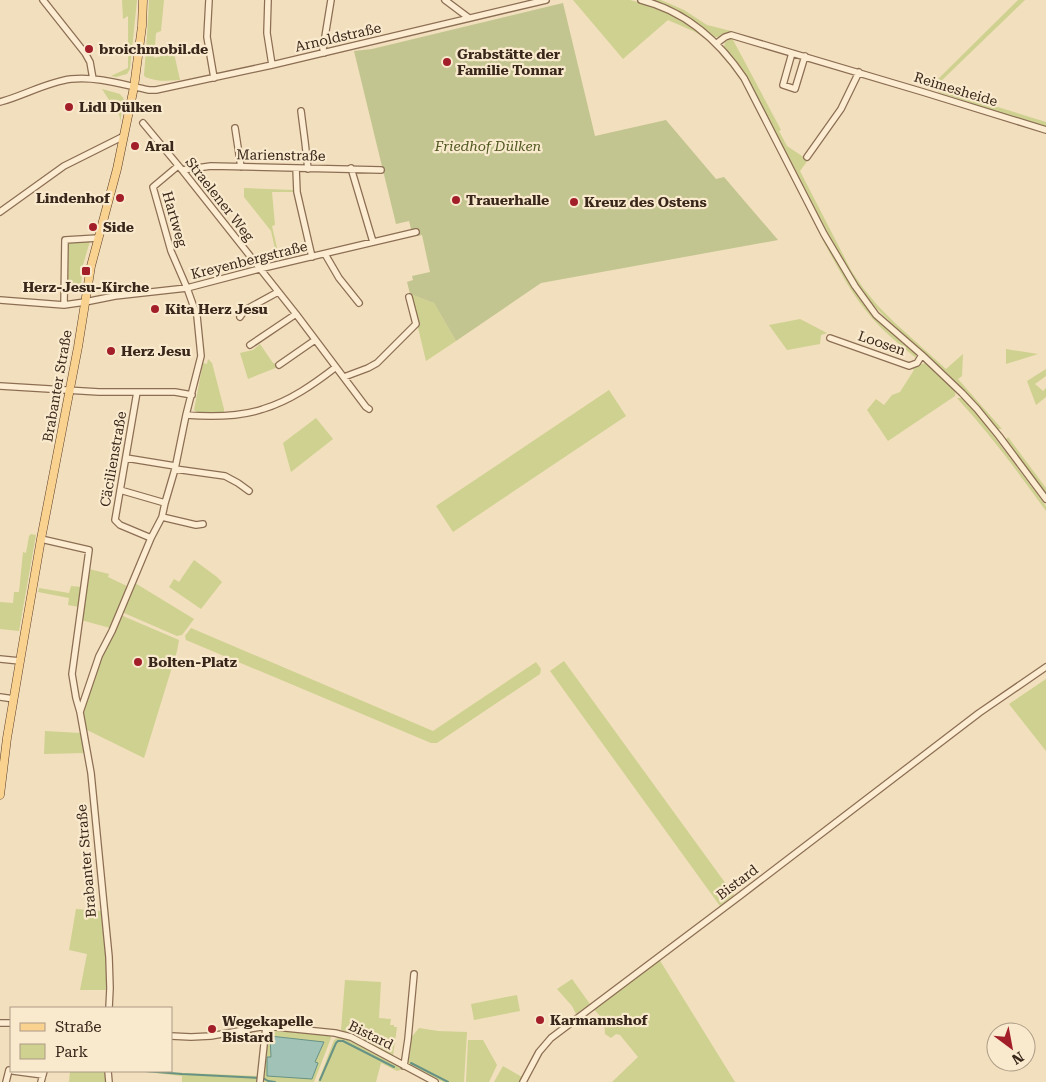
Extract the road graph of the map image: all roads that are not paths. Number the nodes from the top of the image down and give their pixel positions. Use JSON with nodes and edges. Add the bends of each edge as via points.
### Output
{"nodes":[{"id":1,"x":43,"y":0,"type":"edge"},
{"id":2,"x":143,"y":0,"type":"edge"},
{"id":3,"x":209,"y":0,"type":"edge"},
{"id":4,"x":268,"y":0,"type":"edge"},
{"id":5,"x":331,"y":0,"type":"edge"},
{"id":6,"x":445,"y":0,"type":"edge"},
{"id":7,"x":546,"y":0,"type":"edge"},
{"id":8,"x":641,"y":0,"type":"edge"},
{"id":9,"x":468,"y":18,"type":"junction"},
{"id":10,"x":717,"y":43,"type":"junction"},
{"id":11,"x":324,"y":53,"type":"junction"},
{"id":12,"x":792,"y":53,"type":"junction"},
{"id":13,"x":805,"y":56,"type":"junction"},
{"id":14,"x":272,"y":65,"type":"junction"},
{"id":15,"x":859,"y":72,"type":"junction"},
{"id":16,"x":214,"y":78,"type":"junction"},
{"id":17,"x":93,"y":79,"type":"junction"},
{"id":18,"x":134,"y":87,"type":"junction"},
{"id":19,"x":0,"y":102,"type":"edge"},
{"id":20,"x":301,"y":110,"type":"dead end"},
{"id":21,"x":143,"y":123,"type":"dead end"},
{"id":22,"x":235,"y":128,"type":"dead end"},
{"id":23,"x":1046,"y":130,"type":"edge"},
{"id":24,"x":124,"y":136,"type":"junction"},
{"id":25,"x":807,"y":157,"type":"dead end"},
{"id":26,"x":241,"y":166,"type":"junction"},
{"id":27,"x":180,"y":168,"type":"junction"},
{"id":28,"x":296,"y":168,"type":"junction"},
{"id":29,"x":351,"y":168,"type":"junction"},
{"id":30,"x":308,"y":169,"type":"junction"},
{"id":31,"x":381,"y":170,"type":"dead end"},
{"id":32,"x":0,"y":212,"type":"edge"},
{"id":33,"x":416,"y":232,"type":"dead end"},
{"id":34,"x":98,"y":238,"type":"junction"},
{"id":35,"x":373,"y":242,"type":"junction"},
{"id":36,"x":325,"y":254,"type":"junction"},
{"id":37,"x":312,"y":257,"type":"junction"},
{"id":38,"x":259,"y":269,"type":"junction"},
{"id":39,"x":186,"y":288,"type":"junction"},
{"id":40,"x":278,"y":292,"type":"junction"},
{"id":41,"x":409,"y":297,"type":"dead end"},
{"id":42,"x":0,"y":300,"type":"edge"},
{"id":43,"x":85,"y":302,"type":"junction"},
{"id":44,"x":359,"y":303,"type":"dead end"},
{"id":45,"x":64,"y":305,"type":"junction"},
{"id":46,"x":296,"y":314,"type":"junction"},
{"id":47,"x":240,"y":317,"type":"dead end"},
{"id":48,"x":830,"y":338,"type":"dead end"},
{"id":49,"x":315,"y":340,"type":"junction"},
{"id":50,"x":250,"y":345,"type":"dead end"},
{"id":51,"x":922,"y":355,"type":"junction"},
{"id":52,"x":279,"y":365,"type":"dead end"},
{"id":53,"x":336,"y":367,"type":"junction"},
{"id":54,"x":344,"y":377,"type":"junction"},
{"id":55,"x":0,"y":386,"type":"edge"},
{"id":56,"x":70,"y":390,"type":"junction"},
{"id":57,"x":137,"y":392,"type":"junction"},
{"id":58,"x":192,"y":395,"type":"junction"},
{"id":59,"x":369,"y":409,"type":"dead end"},
{"id":60,"x":186,"y":415,"type":"junction"},
{"id":61,"x":126,"y":458,"type":"junction"},
{"id":62,"x":175,"y":468,"type":"junction"},
{"id":63,"x":120,"y":490,"type":"junction"},
{"id":64,"x":249,"y":491,"type":"dead end"},
{"id":65,"x":1046,"y":499,"type":"edge"},
{"id":66,"x":165,"y":502,"type":"junction"},
{"id":67,"x":162,"y":517,"type":"junction"},
{"id":68,"x":202,"y":524,"type":"dead end"},
{"id":69,"x":151,"y":538,"type":"junction"},
{"id":70,"x":41,"y":539,"type":"junction"},
{"id":71,"x":0,"y":659,"type":"edge"},
{"id":72,"x":20,"y":661,"type":"junction"},
{"id":73,"x":1046,"y":667,"type":"edge"},
{"id":74,"x":0,"y":697,"type":"edge"},
{"id":75,"x":14,"y":699,"type":"junction"},
{"id":76,"x":80,"y":712,"type":"junction"},
{"id":77,"x":2,"y":759,"type":"edge"},
{"id":78,"x":0,"y":795,"type":"edge"},
{"id":79,"x":414,"y":974,"type":"dead end"},
{"id":80,"x":109,"y":1007,"type":"edge"},
{"id":81,"x":266,"y":1026,"type":"junction"},
{"id":82,"x":172,"y":1036,"type":"edge"},
{"id":83,"x":404,"y":1066,"type":"junction"},
{"id":84,"x":10,"y":1070,"type":"edge"},
{"id":85,"x":28,"y":1072,"type":"edge"},
{"id":86,"x":43,"y":1073,"type":"edge"},
{"id":87,"x":6,"y":1082,"type":"edge"},
{"id":88,"x":41,"y":1082,"type":"edge"},
{"id":89,"x":260,"y":1082,"type":"edge"},
{"id":90,"x":435,"y":1082,"type":"edge"},
{"id":91,"x":524,"y":1082,"type":"edge"}],
"edges":[{"from":1,"to":17,"type":"street","via":[[85,53]]},
{"from":2,"to":18,"type":"main road","name":"Brabanter Straße"},
{"from":3,"to":16,"type":"street","via":[[207,37]]},
{"from":4,"to":14,"type":"street","via":[[267,33]]},
{"from":5,"to":11,"type":"street"},
{"from":6,"to":9,"type":"street"},
{"from":7,"to":9,"type":"street","name":"Arnoldstraße"},
{"from":8,"to":10,"type":"street","via":[[677,14]]},
{"from":9,"to":11,"type":"street","name":"Arnoldstraße"},
{"from":10,"to":12,"type":"street","name":"Reimesheide","via":[[731,35]]},
{"from":10,"to":51,"type":"street","via":[[744,78],[824,234],[855,286],[876,315]]},
{"from":11,"to":14,"type":"street","name":"Arnoldstraße"},
{"from":12,"to":13,"type":"street","name":"Reimesheide"},
{"from":12,"to":13,"type":"street","via":[[784,85],[795,89]]},
{"from":13,"to":15,"type":"street","name":"Reimesheide"},
{"from":14,"to":16,"type":"street","name":"Arnoldstraße"},
{"from":15,"to":23,"type":"street","name":"Reimesheide"},
{"from":15,"to":25,"type":"street","via":[[841,109]]},
{"from":16,"to":18,"type":"street","name":"Arnoldstraße","via":[[156,90]]},
{"from":17,"to":18,"type":"street","name":"Arnoldstraße"},
{"from":17,"to":19,"type":"street","name":"Arnoldstraße","via":[[57,82]]},
{"from":18,"to":24,"type":"main road","name":"Brabanter Straße"},
{"from":20,"to":30,"type":"street"},
{"from":21,"to":27,"type":"street","name":"Straelener Weg"},
{"from":22,"to":26,"type":"street"},
{"from":24,"to":32,"type":"street","via":[[64,166]]},
{"from":24,"to":34,"type":"main road","name":"Brabanter Straße"},
{"from":26,"to":27,"type":"street","name":"Marienstraße"},
{"from":26,"to":28,"type":"street","name":"Marienstraße"},
{"from":27,"to":38,"type":"street","name":"Straelener Weg"},
{"from":27,"to":39,"type":"street","name":"Hartweg","via":[[153,187],[170,251]]},
{"from":28,"to":30,"type":"street","name":"Marienstraße"},
{"from":28,"to":37,"type":"street","via":[[297,192]]},
{"from":29,"to":30,"type":"street","name":"Marienstraße"},
{"from":29,"to":31,"type":"street","name":"Marienstraße"},
{"from":29,"to":35,"type":"street"},
{"from":33,"to":35,"type":"street","name":"Kreyenbergstraße"},
{"from":34,"to":43,"type":"main road","name":"Brabanter Straße"},
{"from":34,"to":45,"type":"street","via":[[65,240]]},
{"from":35,"to":36,"type":"street","name":"Kreyenbergstraße"},
{"from":36,"to":37,"type":"street","name":"Kreyenbergstraße"},
{"from":36,"to":44,"type":"street"},
{"from":37,"to":38,"type":"street","name":"Kreyenbergstraße"},
{"from":38,"to":39,"type":"street","name":"Kreyenbergstraße"},
{"from":38,"to":40,"type":"street","name":"Straelener Weg"},
{"from":39,"to":43,"type":"street","name":"Kreyenbergstraße"},
{"from":39,"to":58,"type":"street","name":"Brabanter Straße","via":[[196,316],[201,356]]},
{"from":40,"to":46,"type":"street","name":"Straelener Weg"},
{"from":40,"to":47,"type":"street","via":[[245,310]]},
{"from":41,"to":54,"type":"street","via":[[416,324],[377,363]]},
{"from":42,"to":45,"type":"street","name":"Kreyenbergstraße"},
{"from":43,"to":45,"type":"street","name":"Kreyenbergstraße"},
{"from":43,"to":56,"type":"main road","name":"Brabanter Straße"},
{"from":46,"to":49,"type":"street","name":"Straelener Weg"},
{"from":46,"to":50,"type":"street"},
{"from":48,"to":51,"type":"street","name":"Loosen","via":[[909,366],[917,363]]},
{"from":49,"to":52,"type":"street"},
{"from":49,"to":53,"type":"street","name":"Straelener Weg"},
{"from":51,"to":65,"type":"street","via":[[967,398]]},
{"from":53,"to":54,"type":"street","name":"Straelener Weg"},
{"from":53,"to":60,"type":"street","via":[[291,397],[262,410],[245,414]]},
{"from":54,"to":59,"type":"street","name":"Straelener Weg"},
{"from":55,"to":56,"type":"street"},
{"from":56,"to":57,"type":"street"},
{"from":56,"to":70,"type":"main road","name":"Brabanter Straße"},
{"from":57,"to":58,"type":"street"},
{"from":57,"to":61,"type":"street","name":"Cäcilienstraße"},
{"from":58,"to":60,"type":"street","name":"Brabanter Straße"},
{"from":60,"to":62,"type":"street","name":"Brabanter Straße"},
{"from":61,"to":62,"type":"street"},
{"from":61,"to":63,"type":"street","name":"Cäcilienstraße"},
{"from":62,"to":64,"type":"street","via":[[225,476]]},
{"from":62,"to":66,"type":"street","name":"Brabanter Straße"},
{"from":63,"to":66,"type":"street"},
{"from":63,"to":69,"type":"street","name":"Cäcilienstraße","via":[[115,520]]},
{"from":66,"to":67,"type":"street","name":"Brabanter Straße"},
{"from":67,"to":68,"type":"street"},
{"from":67,"to":69,"type":"street","name":"Brabanter Straße"},
{"from":69,"to":76,"type":"street","name":"Brabanter Straße","via":[[99,656]]},
{"from":70,"to":72,"type":"main road","name":"Brabanter Straße"},
{"from":70,"to":76,"type":"street","name":"Brabanter Straße","via":[[89,550],[72,674]]},
{"from":71,"to":72,"type":"street"},
{"from":72,"to":75,"type":"main road","name":"Brabanter Straße"},
{"from":73,"to":91,"type":"street","name":"Bistard","via":[[979,713],[551,1038],[539,1052]]},
{"from":74,"to":75,"type":"street"},
{"from":75,"to":77,"type":"main road","name":"Brabanter Straße"},
{"from":76,"to":80,"type":"street","name":"Brabanter Straße","via":[[91,773],[109,957]]},
{"from":77,"to":78,"type":"main road","name":"Brabanter Straße"},
{"from":79,"to":83,"type":"street","name":"Bistard"},
{"from":81,"to":82,"type":"street","name":"Bistard","via":[[211,1036]]},
{"from":81,"to":83,"type":"street","name":"Bistard","via":[[335,1032],[351,1037]]},
{"from":81,"to":89,"type":"street"},
{"from":83,"to":90,"type":"street","name":"Bistard"},
{"from":84,"to":87,"type":"street"},
{"from":85,"to":86,"type":"street"},
{"from":86,"to":88,"type":"street"}]}
